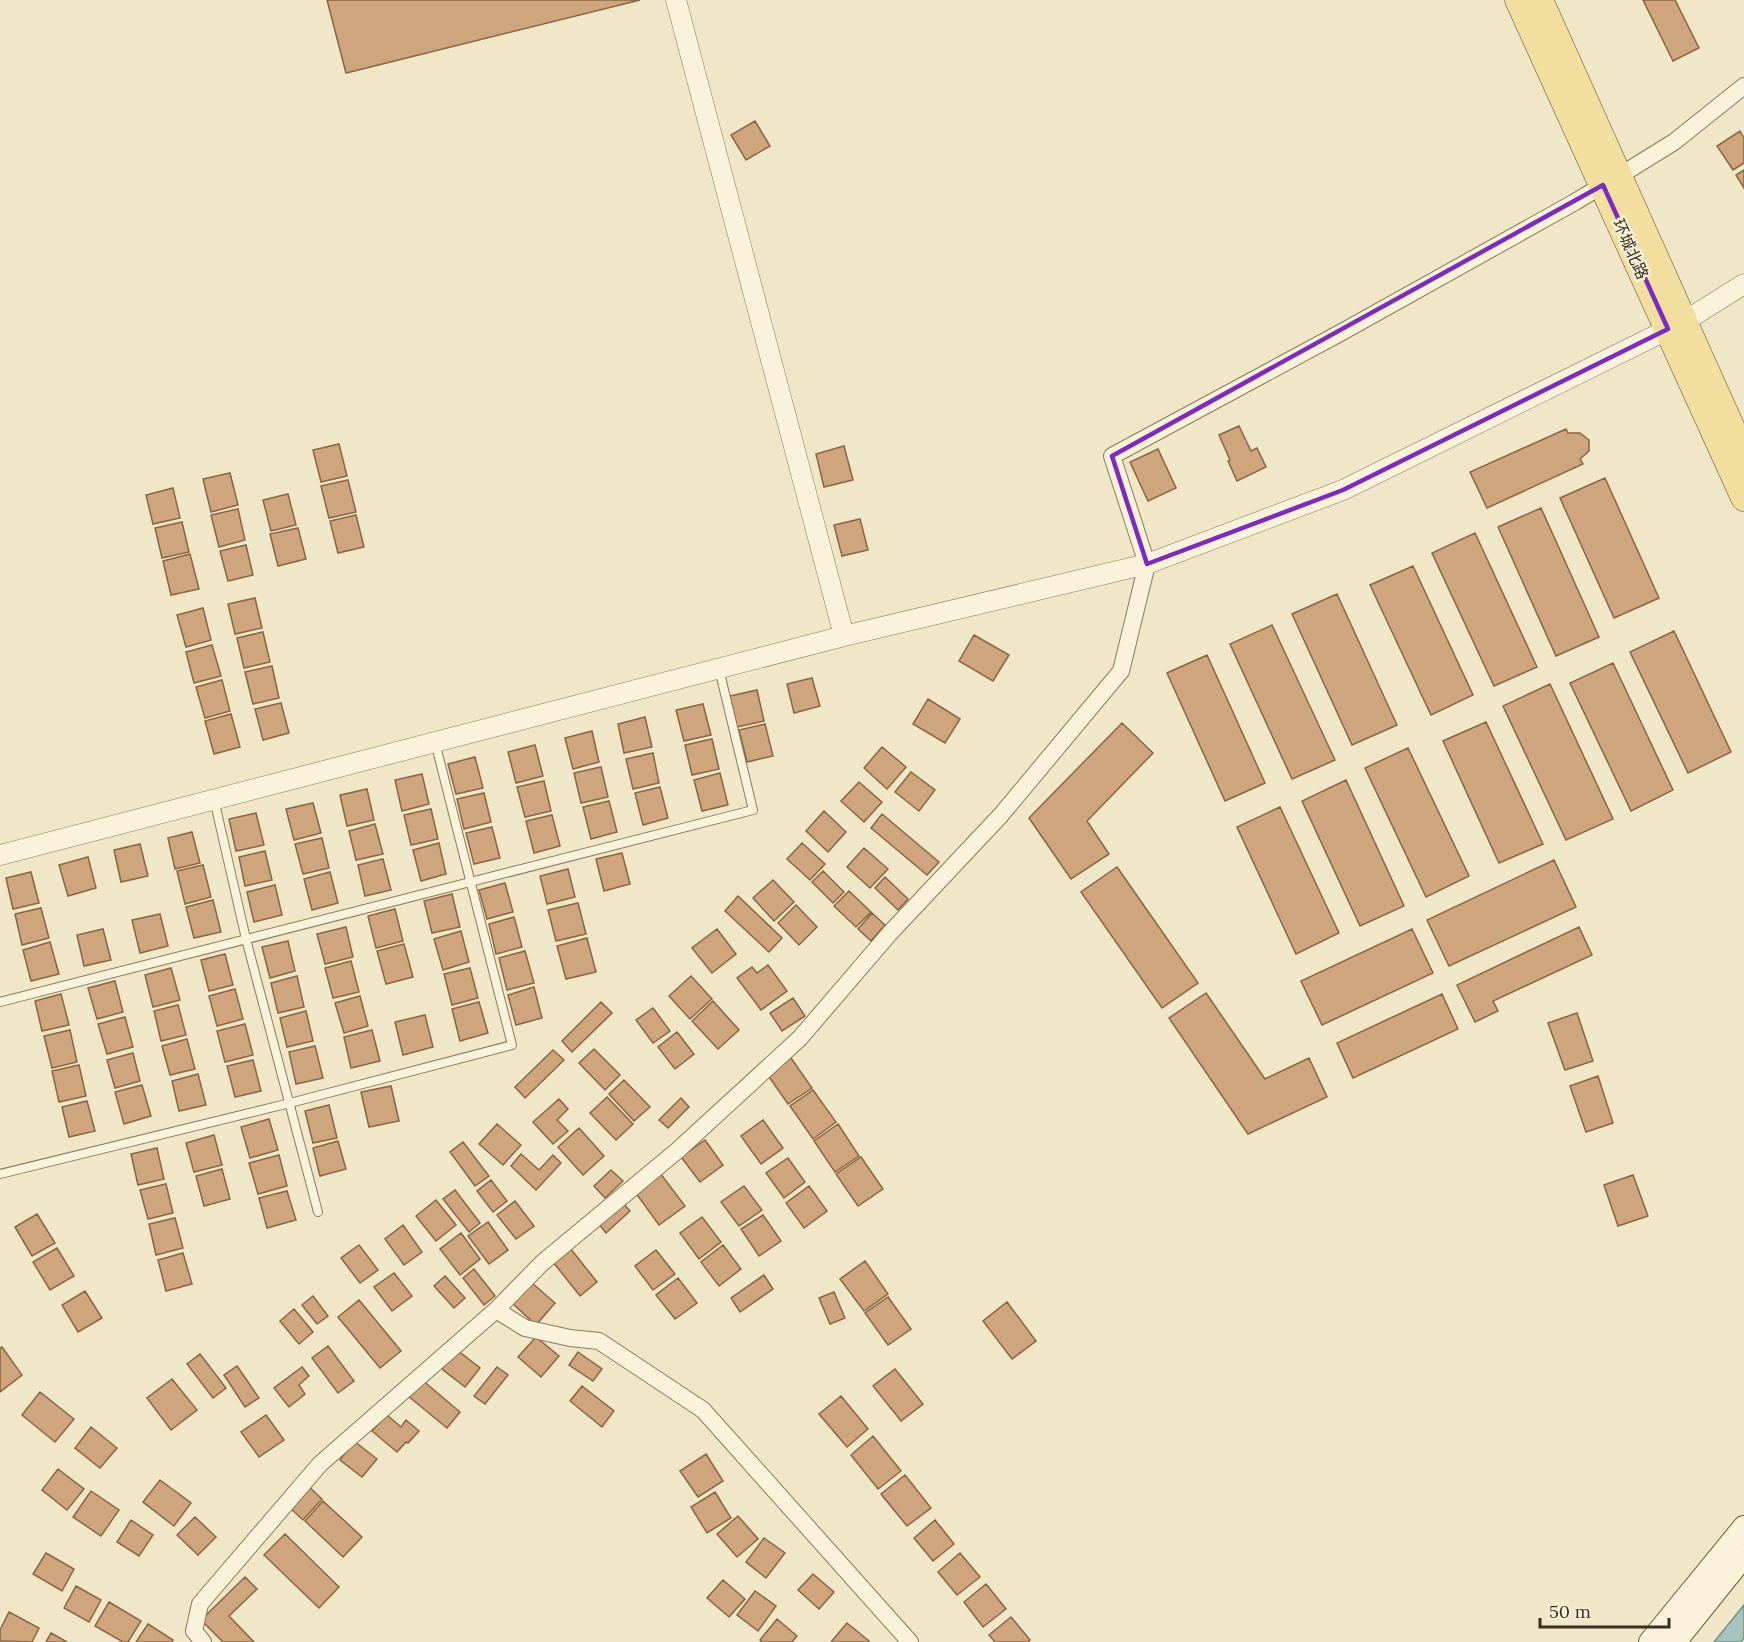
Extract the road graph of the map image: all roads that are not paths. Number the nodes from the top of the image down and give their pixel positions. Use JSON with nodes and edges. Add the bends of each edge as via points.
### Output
{"nodes":[{"id":1,"x":676,"y":0,"type":"edge"},
{"id":2,"x":1518,"y":0,"type":"edge"},
{"id":3,"x":1540,"y":0,"type":"edge"},
{"id":4,"x":1744,"y":86,"type":"edge"},
{"id":5,"x":1611,"y":180,"type":"junction"},
{"id":6,"x":1744,"y":284,"type":"edge"},
{"id":7,"x":1676,"y":325,"type":"junction"},
{"id":8,"x":1744,"y":455,"type":"edge"},
{"id":9,"x":1744,"y":498,"type":"edge"},
{"id":10,"x":1147,"y":564,"type":"junction"},
{"id":11,"x":844,"y":636,"type":"junction"},
{"id":12,"x":719,"y":669,"type":"junction"},
{"id":13,"x":435,"y":741,"type":"junction"},
{"id":14,"x":214,"y":799,"type":"junction"},
{"id":15,"x":0,"y":855,"type":"edge"},
{"id":16,"x":470,"y":882,"type":"junction"},
{"id":17,"x":246,"y":939,"type":"junction"},
{"id":18,"x":0,"y":1002,"type":"edge"},
{"id":19,"x":290,"y":1102,"type":"junction"},
{"id":20,"x":0,"y":1174,"type":"edge"},
{"id":21,"x":318,"y":1212,"type":"dead end"},
{"id":22,"x":496,"y":1310,"type":"junction"},
{"id":23,"x":1744,"y":1527,"type":"edge"},
{"id":24,"x":1744,"y":1556,"type":"edge"},
{"id":25,"x":203,"y":1642,"type":"edge"},
{"id":26,"x":910,"y":1642,"type":"edge"},
{"id":27,"x":1650,"y":1642,"type":"edge"},
{"id":28,"x":1675,"y":1642,"type":"edge"}],
"edges":[{"from":1,"to":11,"type":"street"},
{"from":2,"to":5,"type":"main road","name":"环城北路"},
{"from":3,"to":5,"type":"main road","name":"环城北路"},
{"from":4,"to":5,"type":"street","via":[[1674,142]]},
{"from":5,"to":7,"type":"main road","name":"环城北路"},
{"from":5,"to":10,"type":"street","via":[[1112,456]]},
{"from":6,"to":7,"type":"street"},
{"from":7,"to":8,"type":"main road","name":"环城北路"},
{"from":7,"to":9,"type":"main road","name":"环城北路"},
{"from":7,"to":10,"type":"street","via":[[1343,490]]},
{"from":10,"to":11,"type":"street"},
{"from":10,"to":22,"type":"street","via":[[1120,671],[1001,815],[890,933],[800,1038],[678,1150],[542,1263]]},
{"from":11,"to":12,"type":"street"},
{"from":12,"to":13,"type":"street"},
{"from":12,"to":16,"type":"lane","via":[[753,810]]},
{"from":13,"to":14,"type":"street"},
{"from":13,"to":16,"type":"lane"},
{"from":14,"to":15,"type":"street"},
{"from":14,"to":17,"type":"lane"},
{"from":16,"to":17,"type":"lane"},
{"from":16,"to":19,"type":"lane","via":[[512,1045]]},
{"from":17,"to":18,"type":"lane"},
{"from":17,"to":19,"type":"lane"},
{"from":19,"to":20,"type":"lane"},
{"from":19,"to":21,"type":"lane"},
{"from":22,"to":25,"type":"street","via":[[320,1464],[200,1604],[194,1631]]},
{"from":22,"to":26,"type":"street","via":[[525,1328],[599,1341],[703,1410]]},
{"from":23,"to":27,"type":"main road"},
{"from":24,"to":28,"type":"main road"}]}
